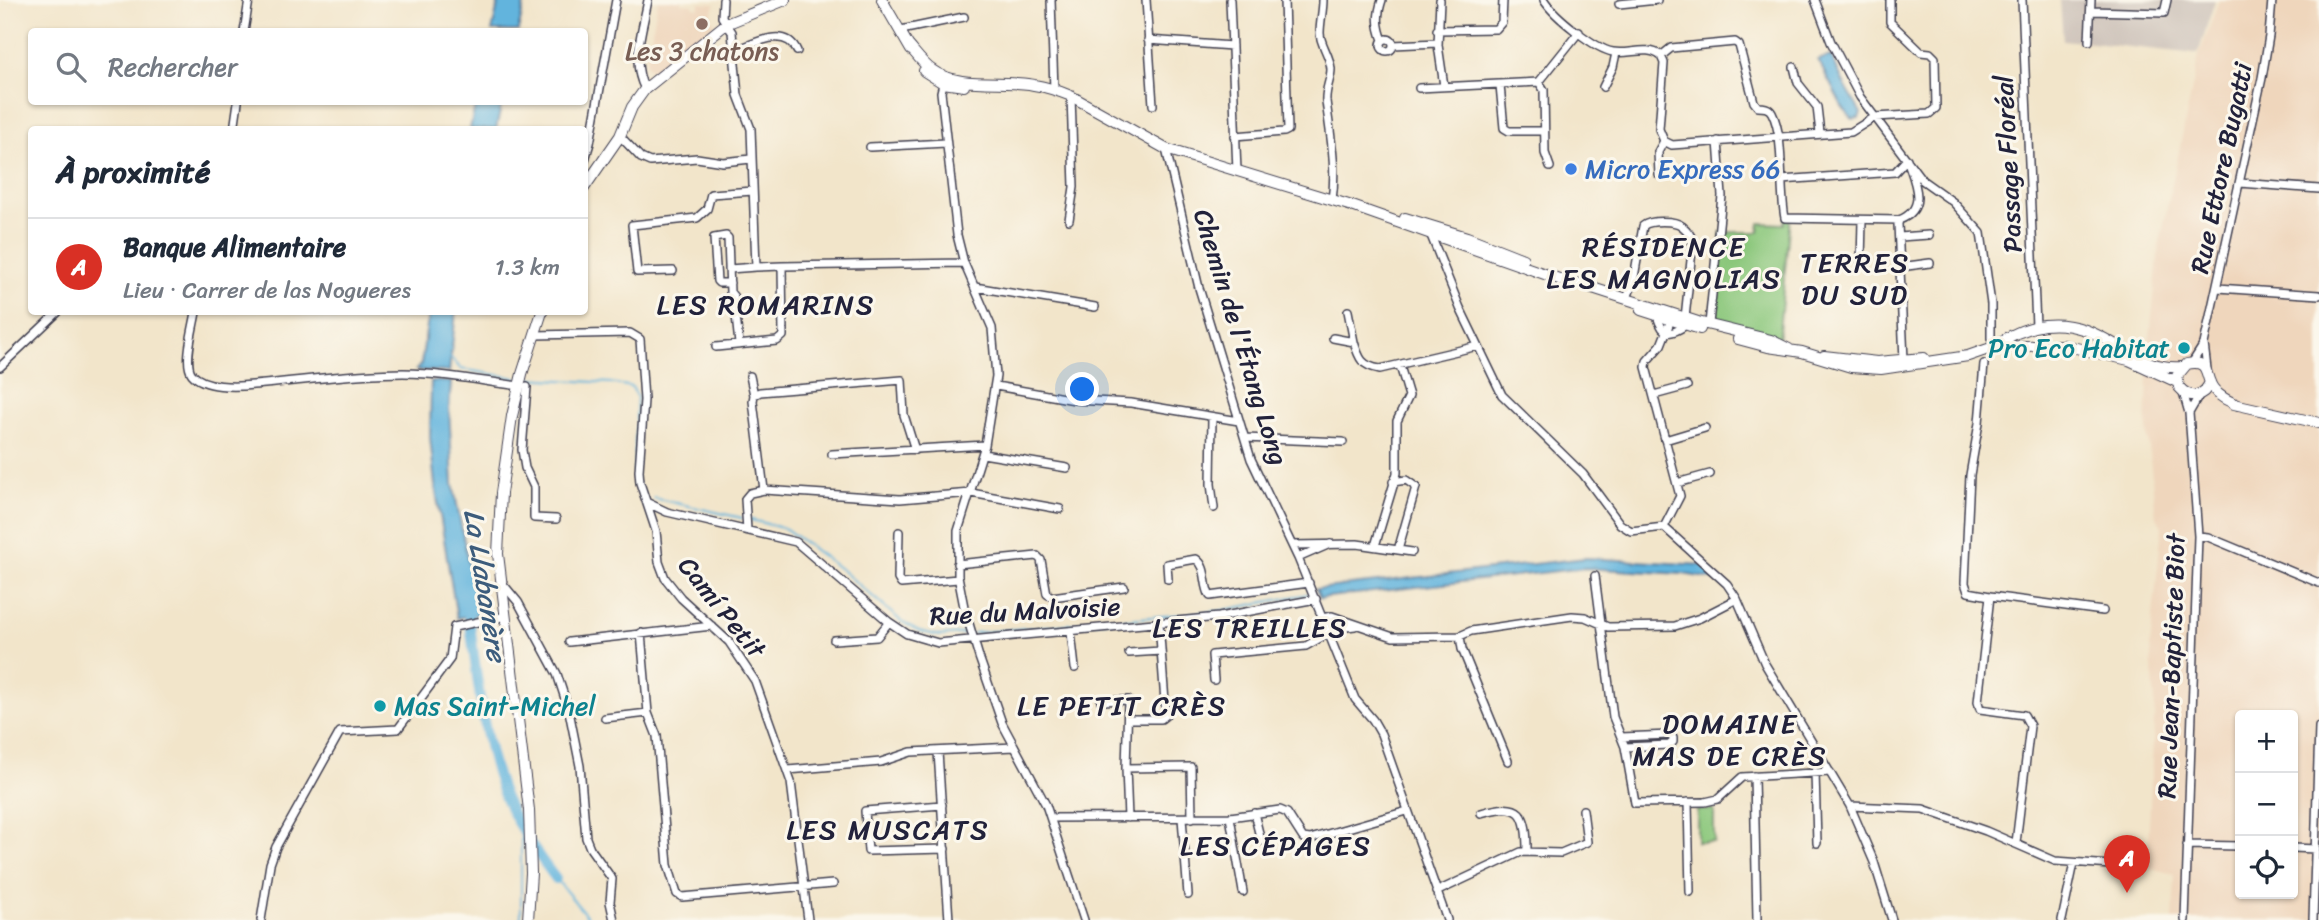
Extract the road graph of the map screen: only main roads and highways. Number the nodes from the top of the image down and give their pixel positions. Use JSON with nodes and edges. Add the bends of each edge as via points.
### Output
{"nodes":[{"id":1,"x":785,"y":0,"type":"edge"},
{"id":2,"x":881,"y":0,"type":"edge"},
{"id":3,"x":588,"y":180,"type":"edge"},
{"id":4,"x":1430,"y":229,"type":"junction"},
{"id":5,"x":1577,"y":283,"type":"junction"},
{"id":6,"x":1609,"y":294,"type":"junction"},
{"id":7,"x":1659,"y":313,"type":"junction"},
{"id":8,"x":541,"y":315,"type":"edge"},
{"id":9,"x":1686,"y":321,"type":"junction"},
{"id":10,"x":2036,"y":326,"type":"junction"},
{"id":11,"x":2036,"y":345,"type":"junction"},
{"id":12,"x":1994,"y":347,"type":"junction"},
{"id":13,"x":1789,"y":348,"type":"junction"},
{"id":14,"x":1983,"y":351,"type":"junction"},
{"id":15,"x":1814,"y":355,"type":"junction"},
{"id":16,"x":2187,"y":365,"type":"junction"},
{"id":17,"x":2177,"y":382,"type":"junction"},
{"id":18,"x":2210,"y":382,"type":"junction"},
{"id":19,"x":2202,"y":393,"type":"junction"},
{"id":20,"x":2238,"y":405,"type":"junction"},
{"id":21,"x":2319,"y":423,"type":"edge"},
{"id":22,"x":527,"y":920,"type":"edge"}],
"edges":[{"from":1,"to":3,"type":"main road","via":[[726,24],[645,89],[620,136]]},
{"from":2,"to":4,"type":"main road","via":[[923,70],[944,80],[965,86],[1032,84],[1054,90],[1166,149]]},
{"from":4,"to":5,"type":"main road"},
{"from":4,"to":5,"type":"main road","via":[[1467,237]]},
{"from":5,"to":6,"type":"main road"},
{"from":6,"to":7,"type":"main road"},
{"from":6,"to":7,"type":"main road"},
{"from":7,"to":9,"type":"main road"},
{"from":7,"to":9,"type":"main road"},
{"from":8,"to":22,"type":"main road","via":[[506,454],[498,554],[529,810]]},
{"from":9,"to":13,"type":"main road"},
{"from":9,"to":13,"type":"main road","via":[[1768,347]]},
{"from":10,"to":11,"type":"main road"},
{"from":10,"to":12,"type":"main road","via":[[2012,334]]},
{"from":10,"to":16,"type":"main road","via":[[2086,328],[2159,367]]},
{"from":11,"to":12,"type":"main road"},
{"from":11,"to":17,"type":"main road","via":[[2111,354]]},
{"from":12,"to":14,"type":"main road"},
{"from":13,"to":15,"type":"main road"},
{"from":14,"to":15,"type":"main road","via":[[1877,362]]},
{"from":14,"to":15,"type":"main road","via":[[1881,369],[1851,367]]},
{"from":16,"to":17,"type":"main road","via":[[2179,371]]},
{"from":16,"to":18,"type":"main road","via":[[2197,363],[2207,370]]},
{"from":17,"to":19,"type":"main road","via":[[2188,395]]},
{"from":18,"to":19,"type":"main road"},
{"from":18,"to":20,"type":"main road","via":[[2218,394]]},
{"from":19,"to":20,"type":"main road"},
{"from":20,"to":21,"type":"main road"}]}
